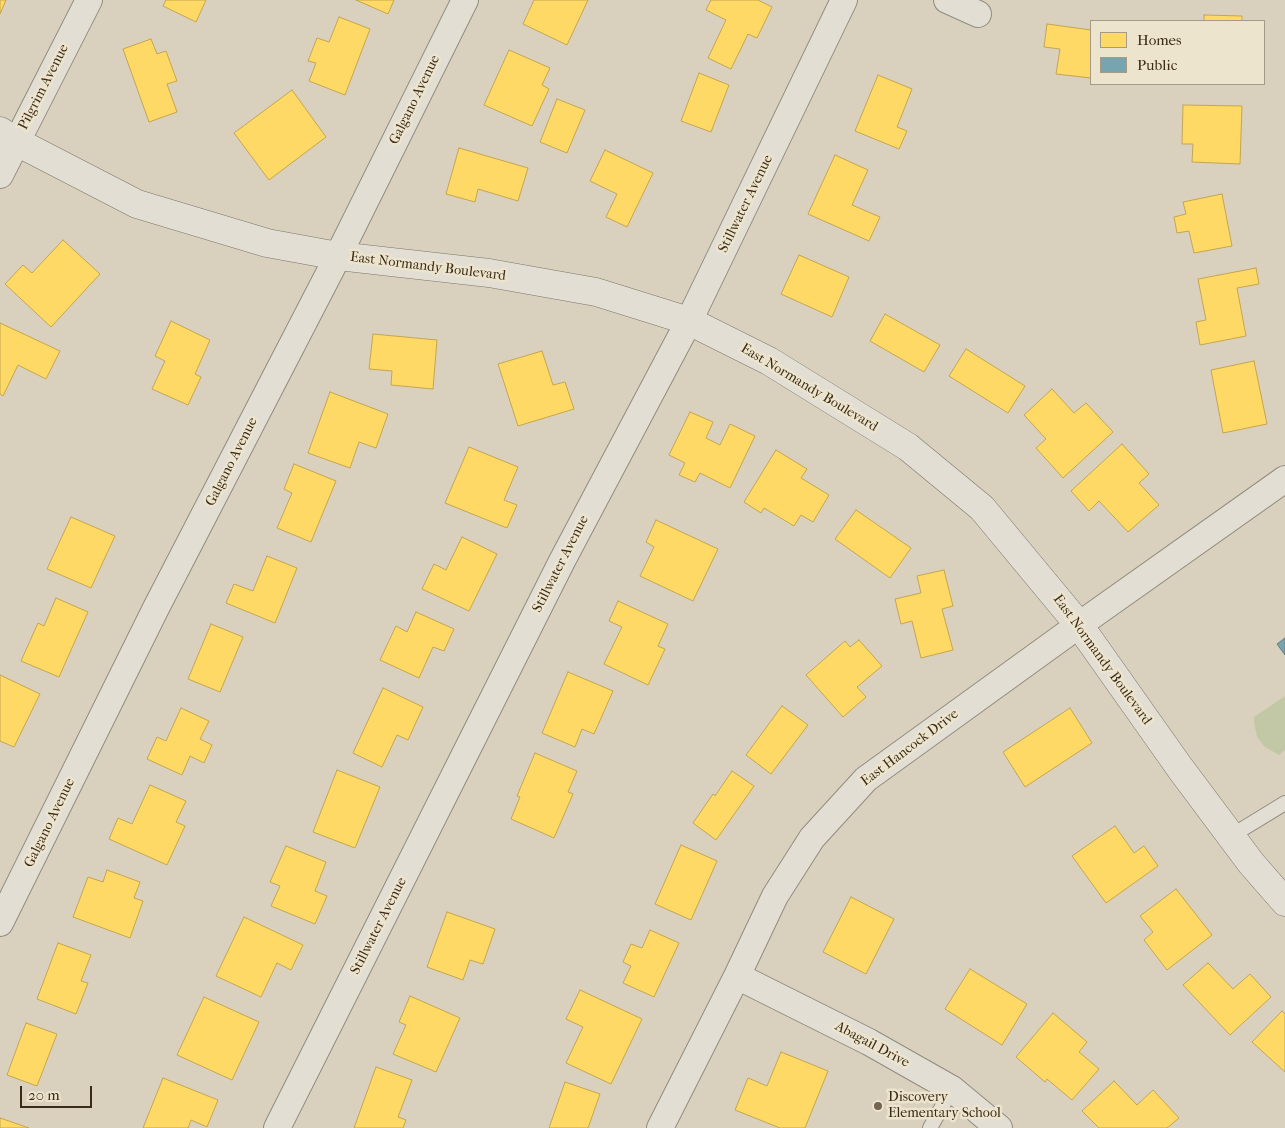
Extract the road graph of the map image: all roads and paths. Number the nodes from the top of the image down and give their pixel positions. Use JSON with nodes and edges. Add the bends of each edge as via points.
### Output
{"nodes":[{"id":1,"x":89,"y":0,"type":"edge"},
{"id":2,"x":465,"y":0,"type":"edge"},
{"id":3,"x":844,"y":0,"type":"edge"},
{"id":4,"x":946,"y":0,"type":"edge"},
{"id":5,"x":978,"y":14,"type":"dead end"},
{"id":6,"x":8,"y":136,"type":"edge"},
{"id":7,"x":0,"y":175,"type":"edge"},
{"id":8,"x":338,"y":256,"type":"junction"},
{"id":9,"x":689,"y":322,"type":"junction"},
{"id":10,"x":1285,"y":478,"type":"edge"},
{"id":11,"x":1079,"y":625,"type":"junction"},
{"id":12,"x":1285,"y":804,"type":"edge"},
{"id":13,"x":1231,"y":836,"type":"junction"},
{"id":14,"x":1285,"y":902,"type":"edge"},
{"id":15,"x":0,"y":923,"type":"edge"},
{"id":16,"x":737,"y":976,"type":"junction"},
{"id":17,"x":952,"y":1089,"type":"junction"},
{"id":18,"x":277,"y":1128,"type":"edge"},
{"id":19,"x":660,"y":1128,"type":"edge"},
{"id":20,"x":930,"y":1128,"type":"edge"},
{"id":21,"x":999,"y":1128,"type":"edge"}],
"edges":[{"from":1,"to":6,"type":"street","name":"Pilgrim Avenue"},
{"from":2,"to":8,"type":"street","name":"Galgano Avenue"},
{"from":3,"to":9,"type":"street","name":"Stillwater Avenue"},
{"from":4,"to":5,"type":"street"},
{"from":6,"to":7,"type":"street","name":"Pilgrim Avenue"},
{"from":6,"to":8,"type":"street","name":"East Normandy Boulevard","via":[[137,204],[267,242]]},
{"from":8,"to":9,"type":"street","name":"East Normandy Boulevard","via":[[489,273],[596,292]]},
{"from":8,"to":15,"type":"street","name":"Galgano Avenue","via":[[156,608]]},
{"from":9,"to":11,"type":"street","name":"East Normandy Boulevard","via":[[769,361],[908,447],[982,508]]},
{"from":9,"to":18,"type":"street","name":"Stillwater Avenue","via":[[562,561]]},
{"from":10,"to":11,"type":"street","name":"East Hancock Drive"},
{"from":11,"to":13,"type":"street","name":"East Normandy Boulevard"},
{"from":11,"to":16,"type":"street","name":"East Hancock Drive","via":[[866,779],[812,838],[775,896]]},
{"from":12,"to":13,"type":"lane"},
{"from":13,"to":14,"type":"street","name":"East Normandy Boulevard"},
{"from":16,"to":17,"type":"street","name":"Abagail Drive","via":[[869,1042]]},
{"from":16,"to":19,"type":"street","name":"East Hancock Drive"},
{"from":17,"to":20,"type":"lane"},
{"from":17,"to":21,"type":"street","name":"Abagail Drive"}]}
